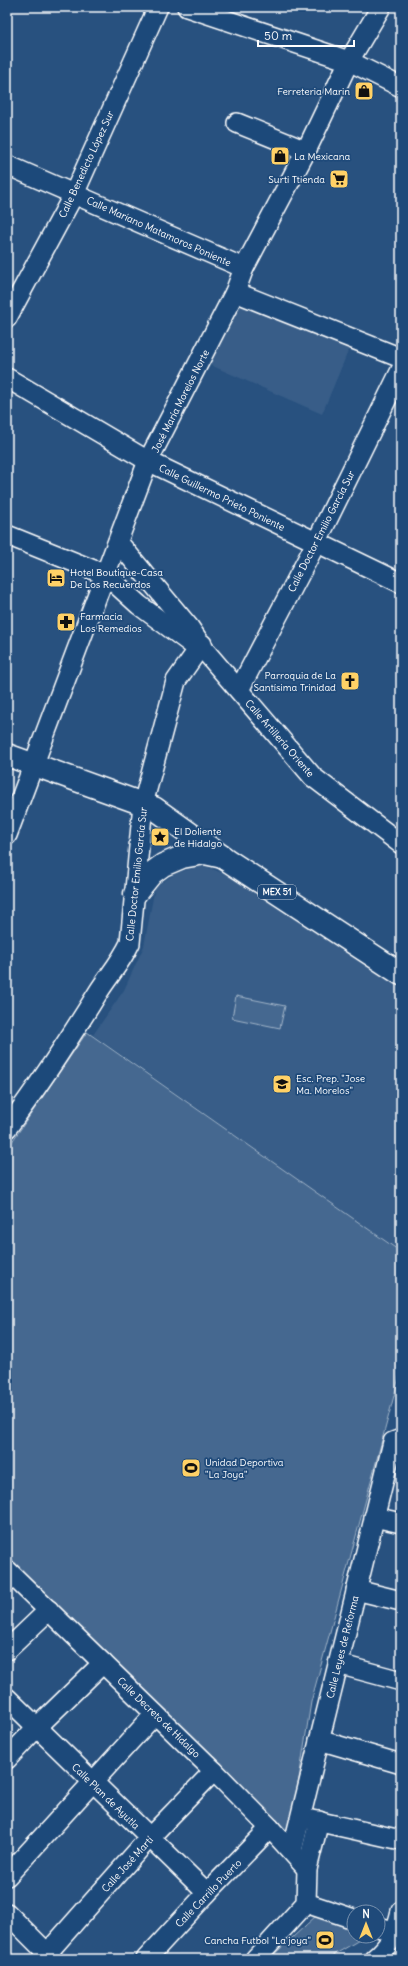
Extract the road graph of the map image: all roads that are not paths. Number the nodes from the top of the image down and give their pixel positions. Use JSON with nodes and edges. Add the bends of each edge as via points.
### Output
{"nodes":[{"id":1,"x":158,"y":7,"type":"edge"},
{"id":2,"x":187,"y":7,"type":"edge"},
{"id":3,"x":380,"y":7,"type":"edge"},
{"id":4,"x":349,"y":61,"type":"junction"},
{"id":5,"x":401,"y":87,"type":"edge"},
{"id":6,"x":237,"y":123,"type":"dead end"},
{"id":7,"x":306,"y":151,"type":"junction"},
{"id":8,"x":7,"y":165,"type":"edge"},
{"id":9,"x":74,"y":194,"type":"junction"},
{"id":10,"x":244,"y":268,"type":"junction"},
{"id":11,"x":235,"y":292,"type":"junction"},
{"id":12,"x":7,"y":318,"type":"edge"},
{"id":13,"x":401,"y":358,"type":"edge"},
{"id":14,"x":401,"y":370,"type":"edge"},
{"id":15,"x":7,"y":378,"type":"edge"},
{"id":16,"x":148,"y":461,"type":"junction"},
{"id":17,"x":7,"y":535,"type":"edge"},
{"id":18,"x":118,"y":542,"type":"junction"},
{"id":19,"x":316,"y":543,"type":"junction"},
{"id":20,"x":106,"y":575,"type":"junction"},
{"id":21,"x":401,"y":583,"type":"edge"},
{"id":22,"x":202,"y":648,"type":"junction"},
{"id":23,"x":239,"y":690,"type":"junction"},
{"id":24,"x":7,"y":741,"type":"edge"},
{"id":25,"x":7,"y":755,"type":"edge"},
{"id":26,"x":36,"y":759,"type":"junction"},
{"id":27,"x":148,"y":802,"type":"junction"},
{"id":28,"x":7,"y":835,"type":"edge"},
{"id":29,"x":401,"y":844,"type":"edge"},
{"id":30,"x":224,"y":858,"type":"junction"},
{"id":31,"x":135,"y":894,"type":"junction"},
{"id":32,"x":401,"y":974,"type":"edge"},
{"id":33,"x":7,"y":1128,"type":"edge"},
{"id":34,"x":397,"y":1441,"type":"edge"},
{"id":35,"x":374,"y":1517,"type":"junction"},
{"id":36,"x":401,"y":1523,"type":"edge"},
{"id":37,"x":7,"y":1570,"type":"edge"},
{"id":38,"x":356,"y":1590,"type":"junction"},
{"id":39,"x":401,"y":1601,"type":"edge"},
{"id":40,"x":49,"y":1610,"type":"junction"},
{"id":41,"x":7,"y":1650,"type":"edge"},
{"id":42,"x":102,"y":1662,"type":"junction"},
{"id":43,"x":338,"y":1664,"type":"junction"},
{"id":44,"x":401,"y":1681,"type":"edge"},
{"id":45,"x":7,"y":1698,"type":"edge"},
{"id":46,"x":155,"y":1714,"type":"junction"},
{"id":47,"x":36,"y":1728,"type":"junction"},
{"id":48,"x":319,"y":1740,"type":"junction"},
{"id":49,"x":7,"y":1759,"type":"edge"},
{"id":50,"x":401,"y":1764,"type":"edge"},
{"id":51,"x":214,"y":1771,"type":"junction"},
{"id":52,"x":93,"y":1783,"type":"junction"},
{"id":53,"x":300,"y":1817,"type":"junction"},
{"id":54,"x":319,"y":1821,"type":"junction"},
{"id":55,"x":270,"y":1828,"type":"junction"},
{"id":56,"x":150,"y":1838,"type":"junction"},
{"id":57,"x":401,"y":1840,"type":"edge"},
{"id":58,"x":292,"y":1851,"type":"junction"},
{"id":59,"x":307,"y":1869,"type":"junction"},
{"id":60,"x":7,"y":1876,"type":"edge"},
{"id":61,"x":207,"y":1893,"type":"junction"},
{"id":62,"x":306,"y":1903,"type":"junction"},
{"id":63,"x":401,"y":1911,"type":"edge"},
{"id":64,"x":7,"y":1913,"type":"edge"},
{"id":65,"x":346,"y":1916,"type":"edge"},
{"id":66,"x":386,"y":1930,"type":"edge"},
{"id":67,"x":398,"y":1934,"type":"edge"},
{"id":68,"x":47,"y":1957,"type":"edge"},
{"id":69,"x":146,"y":1959,"type":"edge"},
{"id":70,"x":256,"y":1959,"type":"edge"},
{"id":71,"x":374,"y":1959,"type":"edge"}],
"edges":[{"from":1,"to":9,"type":"street","name":"Calle Benedicto López Sur"},
{"from":2,"to":4,"type":"street"},
{"from":3,"to":4,"type":"street","name":"José María Morelos Norte"},
{"from":4,"to":5,"type":"street"},
{"from":4,"to":7,"type":"street","name":"José María Morelos Norte"},
{"from":6,"to":7,"type":"street"},
{"from":7,"to":10,"type":"street","name":"José María Morelos Norte"},
{"from":8,"to":9,"type":"street","name":"Calle Mariano Matamoros Poniente"},
{"from":9,"to":10,"type":"street","name":"Calle Mariano Matamoros Poniente"},
{"from":9,"to":12,"type":"street","name":"Calle Benedicto López Sur"},
{"from":10,"to":11,"type":"street","name":"José María Morelos Norte"},
{"from":11,"to":13,"type":"street"},
{"from":11,"to":16,"type":"street","name":"José María Morelos Norte"},
{"from":14,"to":19,"type":"street","name":"Calle Doctor Emilio García Sur"},
{"from":15,"to":16,"type":"street","name":"Calle Guillermo Prieto Poniente"},
{"from":16,"to":18,"type":"street","name":"José María Morelos Norte"},
{"from":16,"to":19,"type":"street","name":"Calle Guillermo Prieto Poniente"},
{"from":17,"to":20,"type":"street"},
{"from":18,"to":20,"type":"street","name":"José María Morelos Norte"},
{"from":18,"to":22,"type":"street"},
{"from":19,"to":21,"type":"street","name":"Calle Guillermo Prieto Poniente"},
{"from":19,"to":23,"type":"street","name":"Calle Doctor Emilio García Sur"},
{"from":20,"to":22,"type":"street","name":"Calle Artillería Oriente","via":[[139,605]]},
{"from":20,"to":26,"type":"street","name":"José María Morelos Norte"},
{"from":22,"to":23,"type":"street","name":"Calle Artillería Oriente"},
{"from":22,"to":27,"type":"street","name":"Calle Doctor Emilio García Sur","via":[[176,681]]},
{"from":23,"to":29,"type":"street","name":"Calle Artillería Oriente","via":[[313,777]]},
{"from":24,"to":26,"type":"main road","number":"MEX 51"},
{"from":25,"to":26,"type":"main road","number":"MEX 51"},
{"from":26,"to":27,"type":"main road","number":"MEX 51"},
{"from":26,"to":28,"type":"street","name":"José María Morelos Norte"},
{"from":27,"to":30,"type":"main road","number":"MEX 51"},
{"from":27,"to":31,"type":"street","name":"Calle Doctor Emilio García Sur"},
{"from":30,"to":31,"type":"main road","via":[[205,853],[182,857],[152,873]]},
{"from":30,"to":32,"type":"main road","number":"MEX 51"},
{"from":31,"to":33,"type":"street","name":"Calle Doctor Emilio García Sur","via":[[130,943],[122,960]]},
{"from":34,"to":35,"type":"street","name":"Calle Leyes de Reforma"},
{"from":35,"to":36,"type":"street"},
{"from":35,"to":38,"type":"street","name":"Calle Leyes de Reforma"},
{"from":37,"to":40,"type":"street","name":"Calle Decreto de Hidalgo"},
{"from":38,"to":39,"type":"street"},
{"from":38,"to":43,"type":"street","name":"Calle Leyes de Reforma"},
{"from":40,"to":41,"type":"street"},
{"from":40,"to":42,"type":"street","name":"Calle Decreto de Hidalgo"},
{"from":42,"to":46,"type":"street","name":"Calle Decreto de Hidalgo"},
{"from":42,"to":47,"type":"street"},
{"from":43,"to":44,"type":"street"},
{"from":43,"to":48,"type":"street","name":"Calle Leyes de Reforma"},
{"from":45,"to":47,"type":"street","name":"Calle Plan de Ayutla"},
{"from":46,"to":51,"type":"street","name":"Calle Decreto de Hidalgo"},
{"from":46,"to":52,"type":"street"},
{"from":47,"to":49,"type":"street"},
{"from":47,"to":52,"type":"street","name":"Calle Plan de Ayutla"},
{"from":48,"to":50,"type":"street"},
{"from":48,"to":53,"type":"street","name":"Calle Leyes de Reforma"},
{"from":51,"to":55,"type":"street","name":"Calle Decreto de Hidalgo"},
{"from":51,"to":56,"type":"street","name":"Calle José Martí"},
{"from":52,"to":56,"type":"street","name":"Calle Plan de Ayutla"},
{"from":52,"to":60,"type":"street"},
{"from":53,"to":54,"type":"street"},
{"from":53,"to":58,"type":"street","name":"Calle Leyes de Reforma"},
{"from":54,"to":57,"type":"street"},
{"from":54,"to":59,"type":"street"},
{"from":55,"to":58,"type":"street","name":"Calle Decreto de Hidalgo"},
{"from":55,"to":61,"type":"street","name":"Calle Carrillo Puerto"},
{"from":56,"to":61,"type":"street","name":"Calle Plan de Ayutla"},
{"from":56,"to":68,"type":"street","name":"Calle José Martí"},
{"from":58,"to":59,"type":"street","name":"Calle Decreto de Hidalgo"},
{"from":59,"to":62,"type":"street"},
{"from":61,"to":69,"type":"street","name":"Calle Carrillo Puerto"},
{"from":62,"to":65,"type":"street"},
{"from":62,"to":70,"type":"street"},
{"from":63,"to":67,"type":"street"},
{"from":64,"to":68,"type":"street"},
{"from":66,"to":67,"type":"street"},
{"from":67,"to":71,"type":"street"}]}
